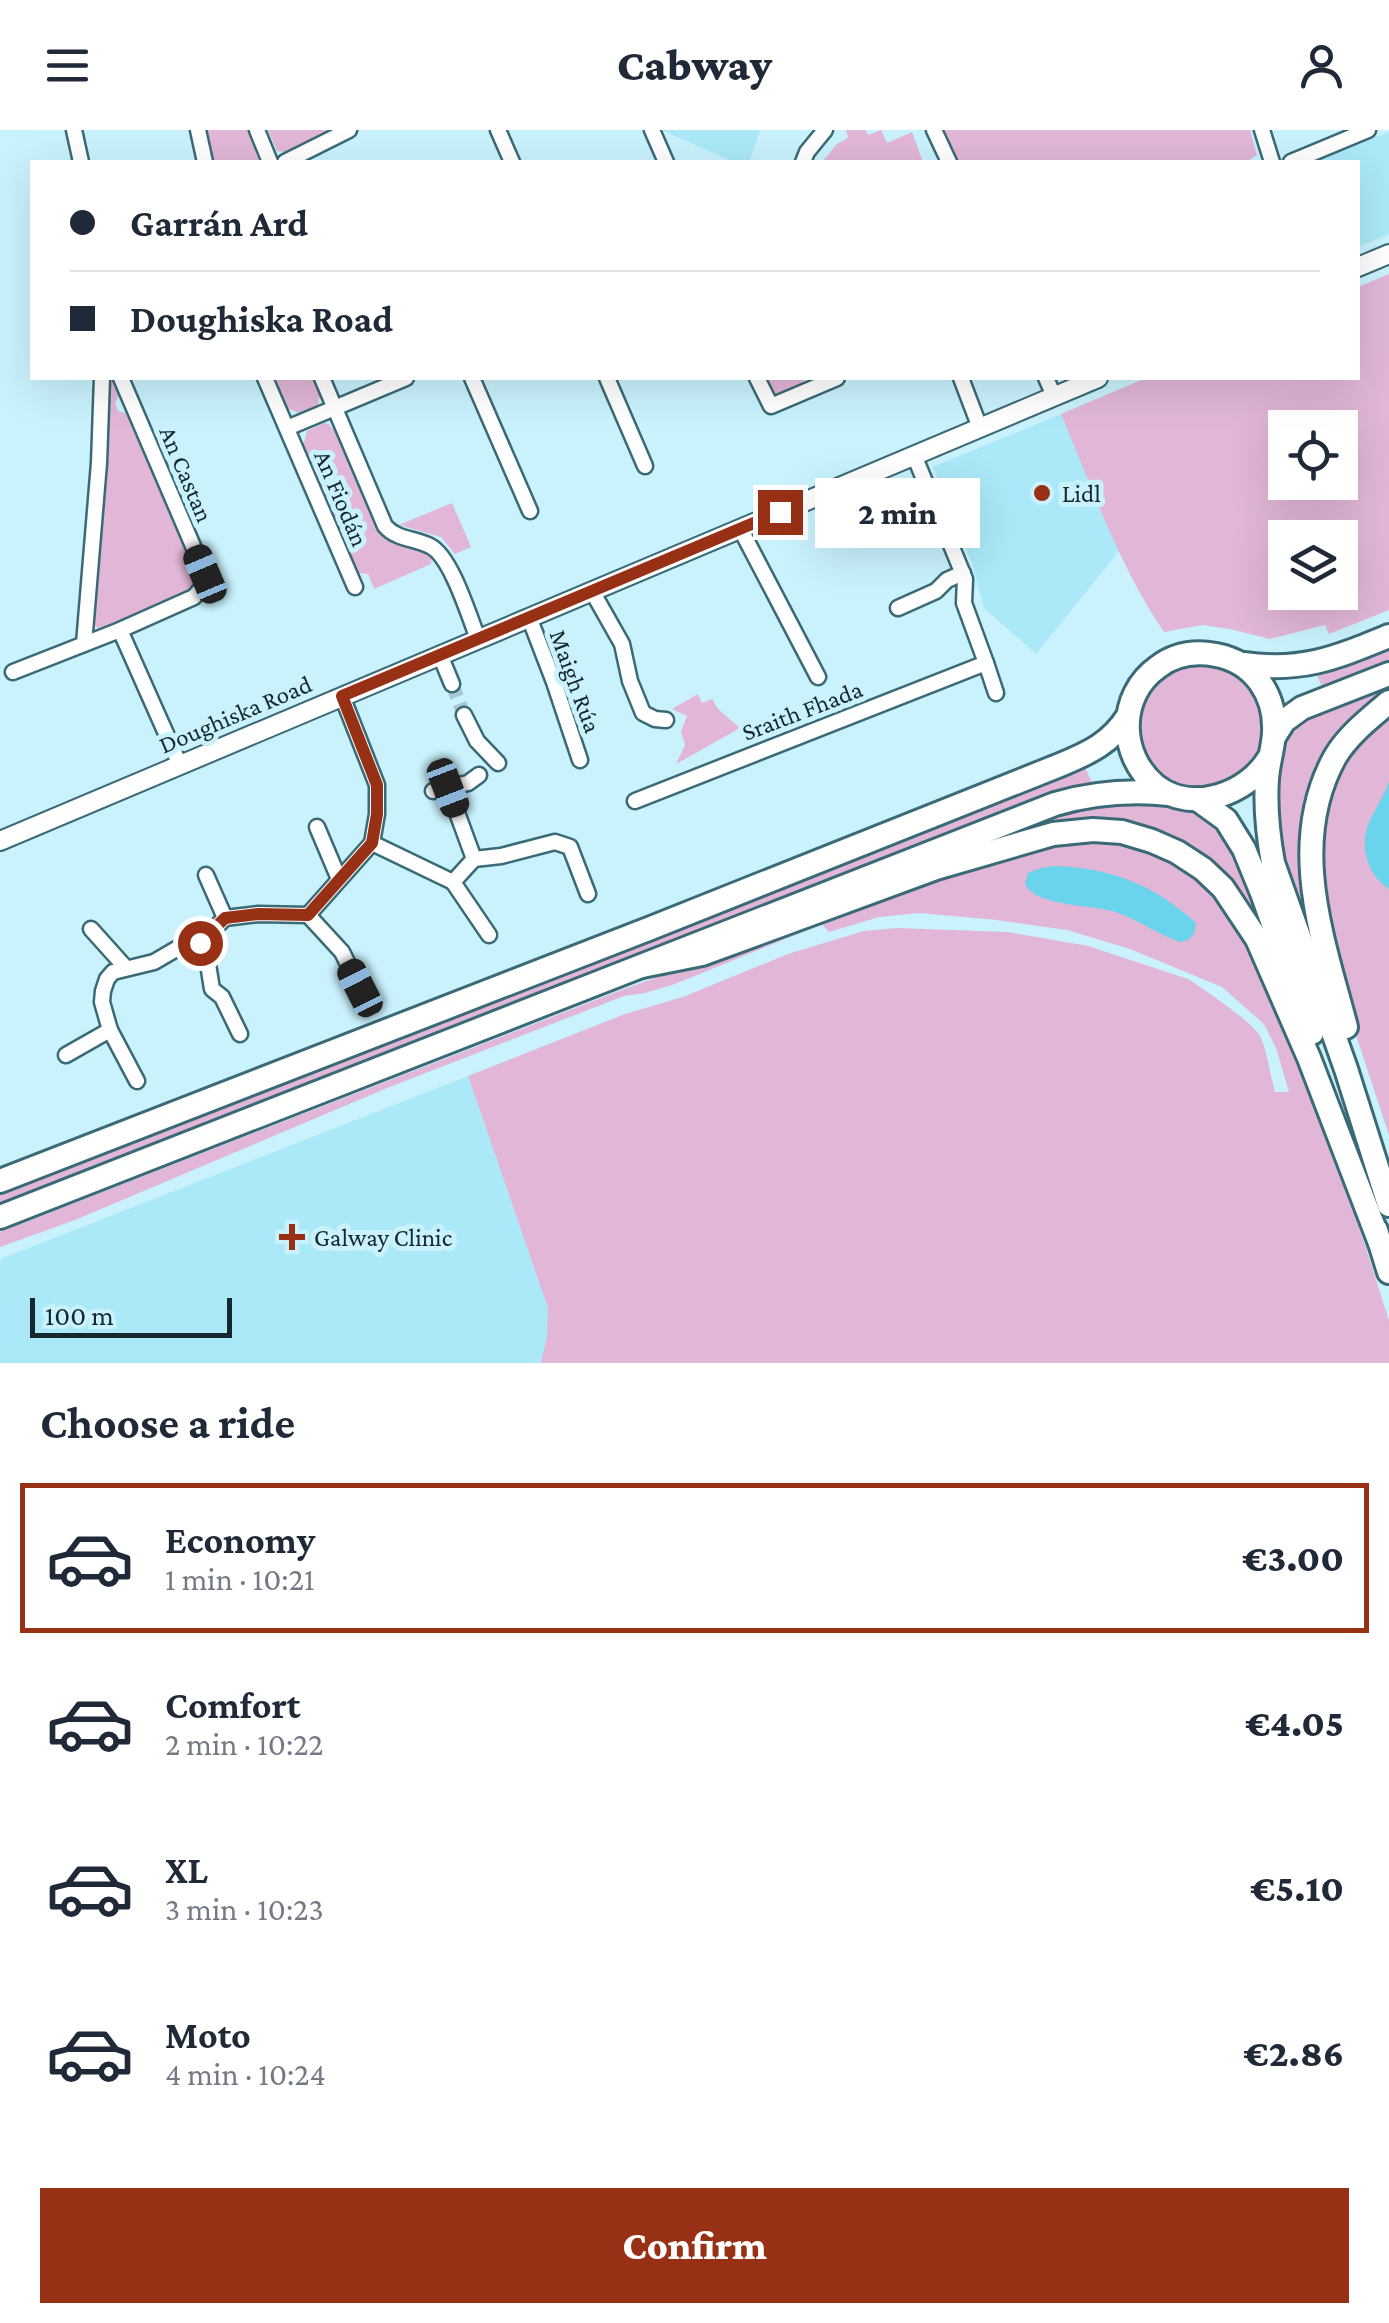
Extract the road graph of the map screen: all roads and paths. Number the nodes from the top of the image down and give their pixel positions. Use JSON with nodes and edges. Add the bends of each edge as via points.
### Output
{"nodes":[{"id":1,"x":74,"y":130,"type":"edge"},
{"id":2,"x":198,"y":130,"type":"edge"},
{"id":3,"x":258,"y":130,"type":"edge"},
{"id":4,"x":350,"y":130,"type":"edge"},
{"id":5,"x":498,"y":130,"type":"edge"},
{"id":6,"x":652,"y":130,"type":"edge"},
{"id":7,"x":826,"y":130,"type":"edge"},
{"id":8,"x":934,"y":130,"type":"edge"},
{"id":9,"x":1262,"y":130,"type":"edge"},
{"id":10,"x":1368,"y":130,"type":"edge"},
{"id":11,"x":81,"y":160,"type":"edge"},
{"id":12,"x":206,"y":160,"type":"edge"},
{"id":13,"x":269,"y":160,"type":"edge"},
{"id":14,"x":289,"y":160,"type":"edge"},
{"id":15,"x":511,"y":160,"type":"edge"},
{"id":16,"x":665,"y":160,"type":"edge"},
{"id":17,"x":804,"y":160,"type":"edge"},
{"id":18,"x":948,"y":160,"type":"edge"},
{"id":19,"x":1271,"y":160,"type":"edge"},
{"id":20,"x":1296,"y":160,"type":"edge"},
{"id":21,"x":1389,"y":254,"type":"edge"},
{"id":22,"x":1360,"y":266,"type":"edge"},
{"id":23,"x":102,"y":380,"type":"edge"},
{"id":24,"x":121,"y":380,"type":"edge"},
{"id":25,"x":266,"y":380,"type":"edge"},
{"id":26,"x":323,"y":380,"type":"edge"},
{"id":27,"x":401,"y":380,"type":"edge"},
{"id":28,"x":473,"y":380,"type":"edge"},
{"id":29,"x":608,"y":380,"type":"edge"},
{"id":30,"x":758,"y":380,"type":"edge"},
{"id":31,"x":826,"y":380,"type":"edge"},
{"id":32,"x":962,"y":380,"type":"edge"},
{"id":33,"x":1047,"y":380,"type":"edge"},
{"id":34,"x":1093,"y":380,"type":"edge"},
{"id":35,"x":1054,"y":396,"type":"junction"},
{"id":36,"x":335,"y":408,"type":"junction"},
{"id":37,"x":287,"y":428,"type":"junction"},
{"id":38,"x":980,"y":428,"type":"junction"},
{"id":39,"x":914,"y":456,"type":"junction"},
{"id":40,"x":645,"y":466,"type":"dead end"},
{"id":41,"x":530,"y":512,"type":"dead end"},
{"id":42,"x":740,"y":528,"type":"junction"},
{"id":43,"x":963,"y":573,"type":"junction"},
{"id":44,"x":355,"y":587,"type":"dead end"},
{"id":45,"x":592,"y":591,"type":"junction"},
{"id":46,"x":898,"y":608,"type":"dead end"},
{"id":47,"x":529,"y":618,"type":"junction"},
{"id":48,"x":120,"y":630,"type":"junction"},
{"id":49,"x":1389,"y":636,"type":"edge"},
{"id":50,"x":478,"y":639,"type":"junction"},
{"id":51,"x":84,"y":644,"type":"junction"},
{"id":52,"x":440,"y":655,"type":"junction"},
{"id":53,"x":986,"y":663,"type":"junction"},
{"id":54,"x":1243,"y":664,"type":"junction"},
{"id":55,"x":14,"y":672,"type":"dead end"},
{"id":56,"x":1389,"y":674,"type":"edge"},
{"id":57,"x":818,"y":676,"type":"dead end"},
{"id":58,"x":452,"y":684,"type":"tunnel mouth"},
{"id":59,"x":996,"y":693,"type":"dead end"},
{"id":60,"x":342,"y":696,"type":"junction"},
{"id":61,"x":1389,"y":702,"type":"edge"},
{"id":62,"x":464,"y":715,"type":"tunnel mouth"},
{"id":63,"x":1128,"y":716,"type":"junction"},
{"id":64,"x":666,"y":720,"type":"dead end"},
{"id":65,"x":1271,"y":747,"type":"junction"},
{"id":66,"x":580,"y":760,"type":"dead end"},
{"id":67,"x":498,"y":763,"type":"dead end"},
{"id":68,"x":180,"y":764,"type":"junction"},
{"id":69,"x":479,"y":775,"type":"dead end"},
{"id":70,"x":1169,"y":794,"type":"junction"},
{"id":71,"x":1197,"y":798,"type":"junction"},
{"id":72,"x":635,"y":801,"type":"dead end"},
{"id":73,"x":317,"y":827,"type":"dead end"},
{"id":74,"x":0,"y":841,"type":"edge"},
{"id":75,"x":372,"y":843,"type":"junction"},
{"id":76,"x":474,"y":858,"type":"junction"},
{"id":77,"x":206,"y":875,"type":"dead end"},
{"id":78,"x":339,"y":879,"type":"junction"},
{"id":79,"x":453,"y":882,"type":"junction"},
{"id":80,"x":588,"y":894,"type":"dead end"},
{"id":81,"x":308,"y":915,"type":"junction"},
{"id":82,"x":225,"y":918,"type":"junction"},
{"id":83,"x":91,"y":929,"type":"dead end"},
{"id":84,"x":489,"y":935,"type":"dead end"},
{"id":85,"x":200,"y":943,"type":"junction"},
{"id":86,"x":642,"y":966,"type":"junction"},
{"id":87,"x":126,"y":968,"type":"junction"},
{"id":88,"x":360,"y":988,"type":"dead end"},
{"id":89,"x":110,"y":1030,"type":"junction"},
{"id":90,"x":240,"y":1034,"type":"dead end"},
{"id":91,"x":66,"y":1055,"type":"dead end"},
{"id":92,"x":136,"y":1082,"type":"dead end"},
{"id":93,"x":1389,"y":1166,"type":"edge"},
{"id":94,"x":0,"y":1181,"type":"edge"},
{"id":95,"x":1389,"y":1205,"type":"edge"},
{"id":96,"x":0,"y":1217,"type":"edge"},
{"id":97,"x":1380,"y":1243,"type":"junction"},
{"id":98,"x":1389,"y":1272,"type":"edge"}],
"edges":[{"from":1,"to":11,"type":"street"},
{"from":2,"to":12,"type":"street"},
{"from":3,"to":13,"type":"street"},
{"from":4,"to":14,"type":"street"},
{"from":5,"to":15,"type":"street"},
{"from":6,"to":16,"type":"street"},
{"from":7,"to":17,"type":"street"},
{"from":8,"to":18,"type":"street"},
{"from":9,"to":19,"type":"street"},
{"from":10,"to":20,"type":"street"},
{"from":21,"to":22,"type":"street"},
{"from":23,"to":51,"type":"street"},
{"from":24,"to":48,"type":"street","name":"An Castan","via":[[125,404],[206,579],[194,597]]},
{"from":25,"to":37,"type":"street","name":"An Fiodán"},
{"from":26,"to":36,"type":"street","name":"An Fiodán"},
{"from":27,"to":36,"type":"street","name":"An Fiodán"},
{"from":28,"to":41,"type":"street"},
{"from":29,"to":40,"type":"street"},
{"from":30,"to":31,"type":"street","via":[[771,406]]},
{"from":32,"to":38,"type":"street"},
{"from":33,"to":35,"type":"street"},
{"from":34,"to":35,"type":"street","name":"Doughiska Road"},
{"from":35,"to":38,"type":"street","name":"Doughiska Road"},
{"from":36,"to":37,"type":"street","name":"An Fiodán"},
{"from":36,"to":50,"type":"street","name":"An Fiodán","via":[[386,526],[440,554]]},
{"from":37,"to":44,"type":"street","name":"An Fiodán"},
{"from":38,"to":39,"type":"street","name":"Doughiska Road"},
{"from":39,"to":42,"type":"street","name":"Doughiska Road"},
{"from":39,"to":43,"type":"street"},
{"from":42,"to":45,"type":"street","name":"Doughiska Road"},
{"from":42,"to":57,"type":"street"},
{"from":43,"to":46,"type":"street"},
{"from":43,"to":53,"type":"street","via":[[964,602]]},
{"from":45,"to":47,"type":"street","name":"Doughiska Road"},
{"from":45,"to":64,"type":"street","via":[[622,644],[643,714]]},
{"from":47,"to":50,"type":"street","name":"Doughiska Road"},
{"from":47,"to":66,"type":"street","name":"Maigh Rúa"},
{"from":48,"to":51,"type":"street","name":"An Castan"},
{"from":48,"to":68,"type":"street"},
{"from":49,"to":54,"type":"main road","via":[[1303,666]]},
{"from":50,"to":52,"type":"street","name":"Doughiska Road"},
{"from":51,"to":55,"type":"street","name":"An Castan"},
{"from":52,"to":58,"type":"street"},
{"from":52,"to":60,"type":"street","name":"Doughiska Road"},
{"from":53,"to":59,"type":"street"},
{"from":53,"to":72,"type":"street","name":"Sraith Fhada"},
{"from":54,"to":63,"type":"main road","via":[[1203,653],[1167,660],[1138,687]]},
{"from":54,"to":65,"type":"main road","via":[[1266,692],[1274,720]]},
{"from":56,"to":65,"type":"main road","via":[[1302,708],[1284,721]]},
{"from":60,"to":68,"type":"street","name":"Doughiska Road"},
{"from":60,"to":75,"type":"street","via":[[377,785]]},
{"from":61,"to":93,"type":"main road","via":[[1336,755],[1316,803],[1310,852],[1320,928]]},
{"from":62,"to":67,"type":"street"},
{"from":63,"to":70,"type":"main road","via":[[1129,743],[1140,767]]},
{"from":63,"to":94,"type":"main road","via":[[1103,745],[1060,765]]},
{"from":65,"to":71,"type":"main road","via":[[1264,768],[1238,789]]},
{"from":65,"to":95,"type":"main road","via":[[1266,798],[1273,862]]},
{"from":68,"to":74,"type":"street","name":"Doughiska Road"},
{"from":69,"to":76,"type":"street","via":[[440,790]]},
{"from":70,"to":71,"type":"main road"},
{"from":70,"to":86,"type":"main road","via":[[1073,798]]},
{"from":71,"to":97,"type":"main road","via":[[1226,820],[1252,867]]},
{"from":73,"to":78,"type":"street"},
{"from":75,"to":78,"type":"street"},
{"from":75,"to":79,"type":"street"},
{"from":76,"to":79,"type":"street"},
{"from":76,"to":80,"type":"street","via":[[564,844]]},
{"from":77,"to":82,"type":"street"},
{"from":78,"to":81,"type":"street"},
{"from":79,"to":84,"type":"street"},
{"from":81,"to":82,"type":"street"},
{"from":81,"to":88,"type":"street","via":[[342,952]]},
{"from":82,"to":85,"type":"street"},
{"from":83,"to":87,"type":"street"},
{"from":85,"to":87,"type":"street"},
{"from":85,"to":90,"type":"street","via":[[212,989]]},
{"from":86,"to":96,"type":"main road"},
{"from":86,"to":97,"type":"main road","via":[[702,954],[936,868],[1053,834],[1122,832],[1152,841],[1203,869],[1257,938]]},
{"from":87,"to":89,"type":"street","via":[[107,979],[103,991]]},
{"from":89,"to":91,"type":"street"},
{"from":89,"to":92,"type":"street"},
{"from":97,"to":98,"type":"main road"}]}
